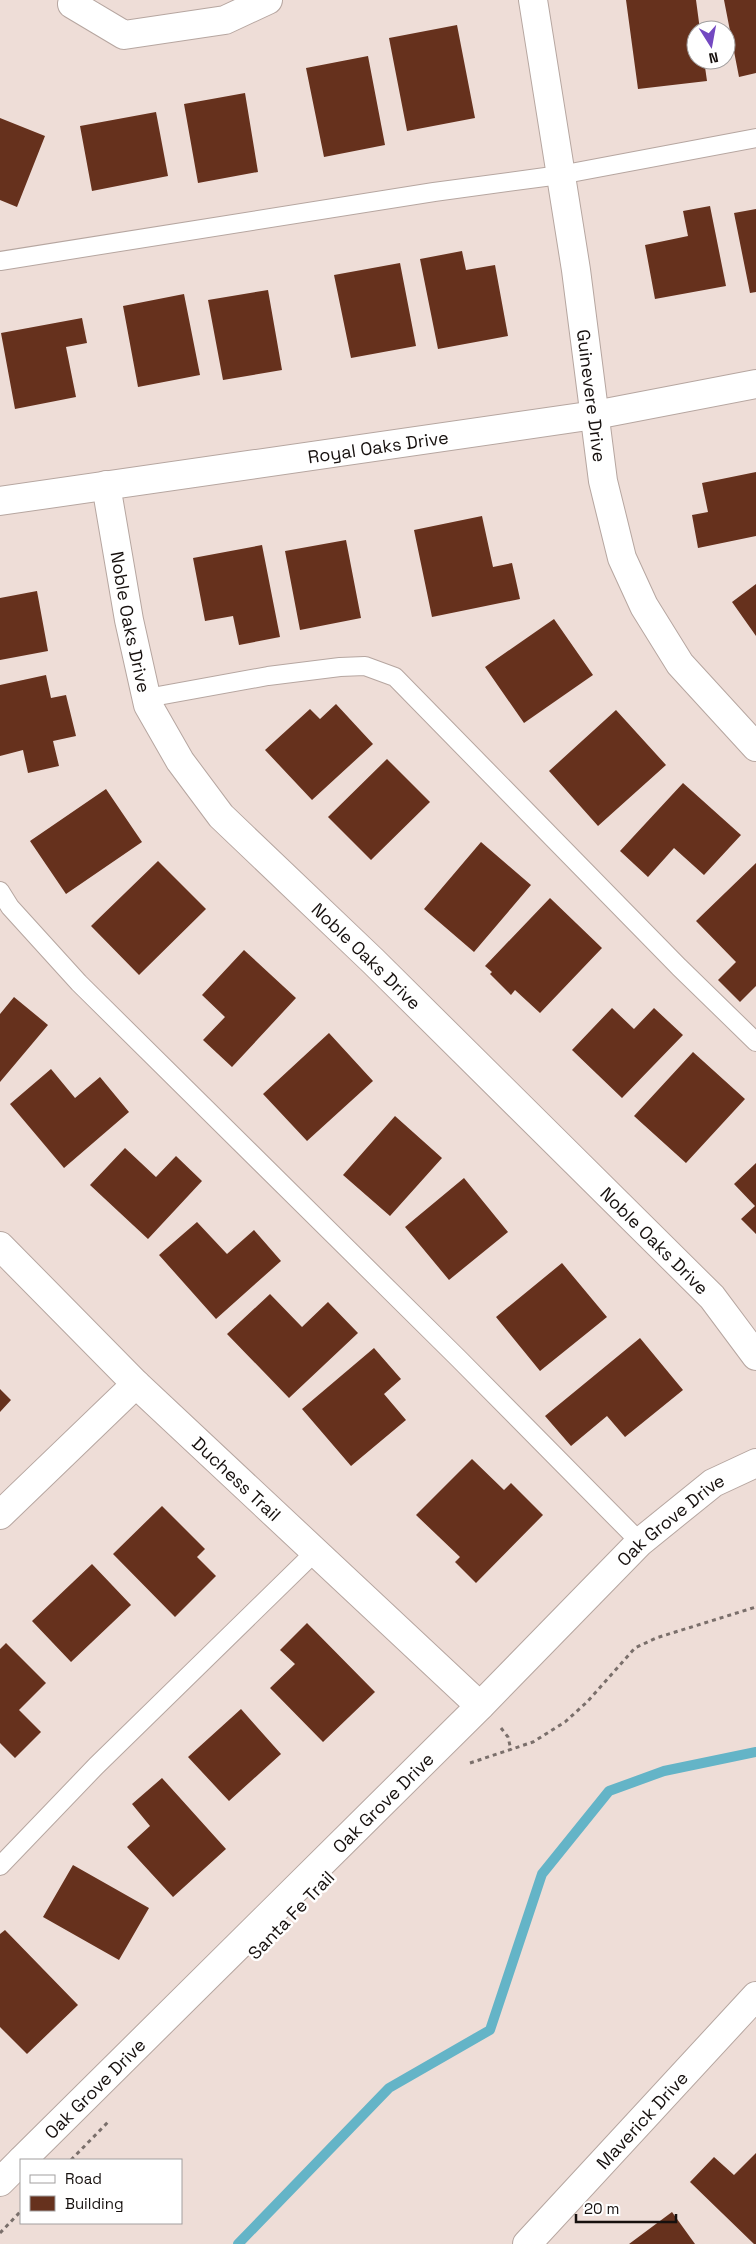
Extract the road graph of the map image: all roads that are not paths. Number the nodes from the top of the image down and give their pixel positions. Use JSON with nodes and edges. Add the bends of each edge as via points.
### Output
{"nodes":[{"id":1,"x":268,"y":0,"type":"edge"},
{"id":2,"x":533,"y":0,"type":"edge"},
{"id":3,"x":72,"y":4,"type":"dead end"},
{"id":4,"x":756,"y":138,"type":"edge"},
{"id":5,"x":560,"y":175,"type":"junction"},
{"id":6,"x":0,"y":261,"type":"edge"},
{"id":7,"x":756,"y":384,"type":"edge"},
{"id":8,"x":595,"y":415,"type":"junction"},
{"id":9,"x":106,"y":485,"type":"junction"},
{"id":10,"x":0,"y":501,"type":"edge"},
{"id":11,"x":147,"y":698,"type":"junction"},
{"id":12,"x":756,"y":747,"type":"edge"},
{"id":13,"x":0,"y":891,"type":"edge"},
{"id":14,"x":756,"y":1042,"type":"edge"},
{"id":15,"x":0,"y":1246,"type":"edge"},
{"id":16,"x":756,"y":1356,"type":"edge"},
{"id":17,"x":136,"y":1384,"type":"junction"},
{"id":18,"x":756,"y":1463,"type":"edge"},
{"id":19,"x":0,"y":1515,"type":"edge"},
{"id":20,"x":640,"y":1542,"type":"junction"},
{"id":21,"x":315,"y":1552,"type":"junction"},
{"id":22,"x":480,"y":1706,"type":"junction"},
{"id":23,"x":0,"y":1866,"type":"edge"},
{"id":24,"x":756,"y":1996,"type":"edge"},
{"id":25,"x":24,"y":2159,"type":"edge"},
{"id":26,"x":20,"y":2163,"type":"edge"},
{"id":27,"x":0,"y":2182,"type":"edge"},
{"id":28,"x":527,"y":2244,"type":"edge"}],
"edges":[{"from":1,"to":3,"type":"street","via":[[224,20],[124,34]]},
{"from":2,"to":5,"type":"street","name":"Guinevere Drive"},
{"from":4,"to":5,"type":"lane"},
{"from":5,"to":6,"type":"lane"},
{"from":5,"to":8,"type":"street","name":"Guinevere Drive"},
{"from":7,"to":8,"type":"street","name":"Royal Oaks Drive"},
{"from":8,"to":9,"type":"street","name":"Royal Oaks Drive"},
{"from":8,"to":12,"type":"street","name":"Guinevere Drive","via":[[603,481],[622,558],[644,606],[680,664]]},
{"from":9,"to":10,"type":"street","name":"Royal Oaks Drive"},
{"from":9,"to":11,"type":"street","name":"Noble Oaks Drive","via":[[129,620]]},
{"from":11,"to":14,"type":"lane","via":[[268,676],[340,667],[365,666],[395,677]]},
{"from":11,"to":16,"type":"street","name":"Noble Oaks Drive","via":[[180,761],[221,816],[373,961],[712,1297]]},
{"from":13,"to":20,"type":"lane","via":[[79,983],[445,1344]]},
{"from":15,"to":17,"type":"street","name":"Duchess Trail"},
{"from":17,"to":19,"type":"street"},
{"from":17,"to":21,"type":"street","name":"Duchess Trail"},
{"from":18,"to":20,"type":"street","name":"Oak Grove Drive","via":[[713,1483]]},
{"from":20,"to":22,"type":"street","name":"Oak Grove Drive"},
{"from":21,"to":22,"type":"street","name":"Duchess Trail"},
{"from":21,"to":23,"type":"lane"},
{"from":22,"to":25,"type":"street","name":"Oak Grove Drive"},
{"from":24,"to":28,"type":"street","name":"Maverick Drive"},
{"from":26,"to":27,"type":"street","name":"Oak Grove Drive"}]}
